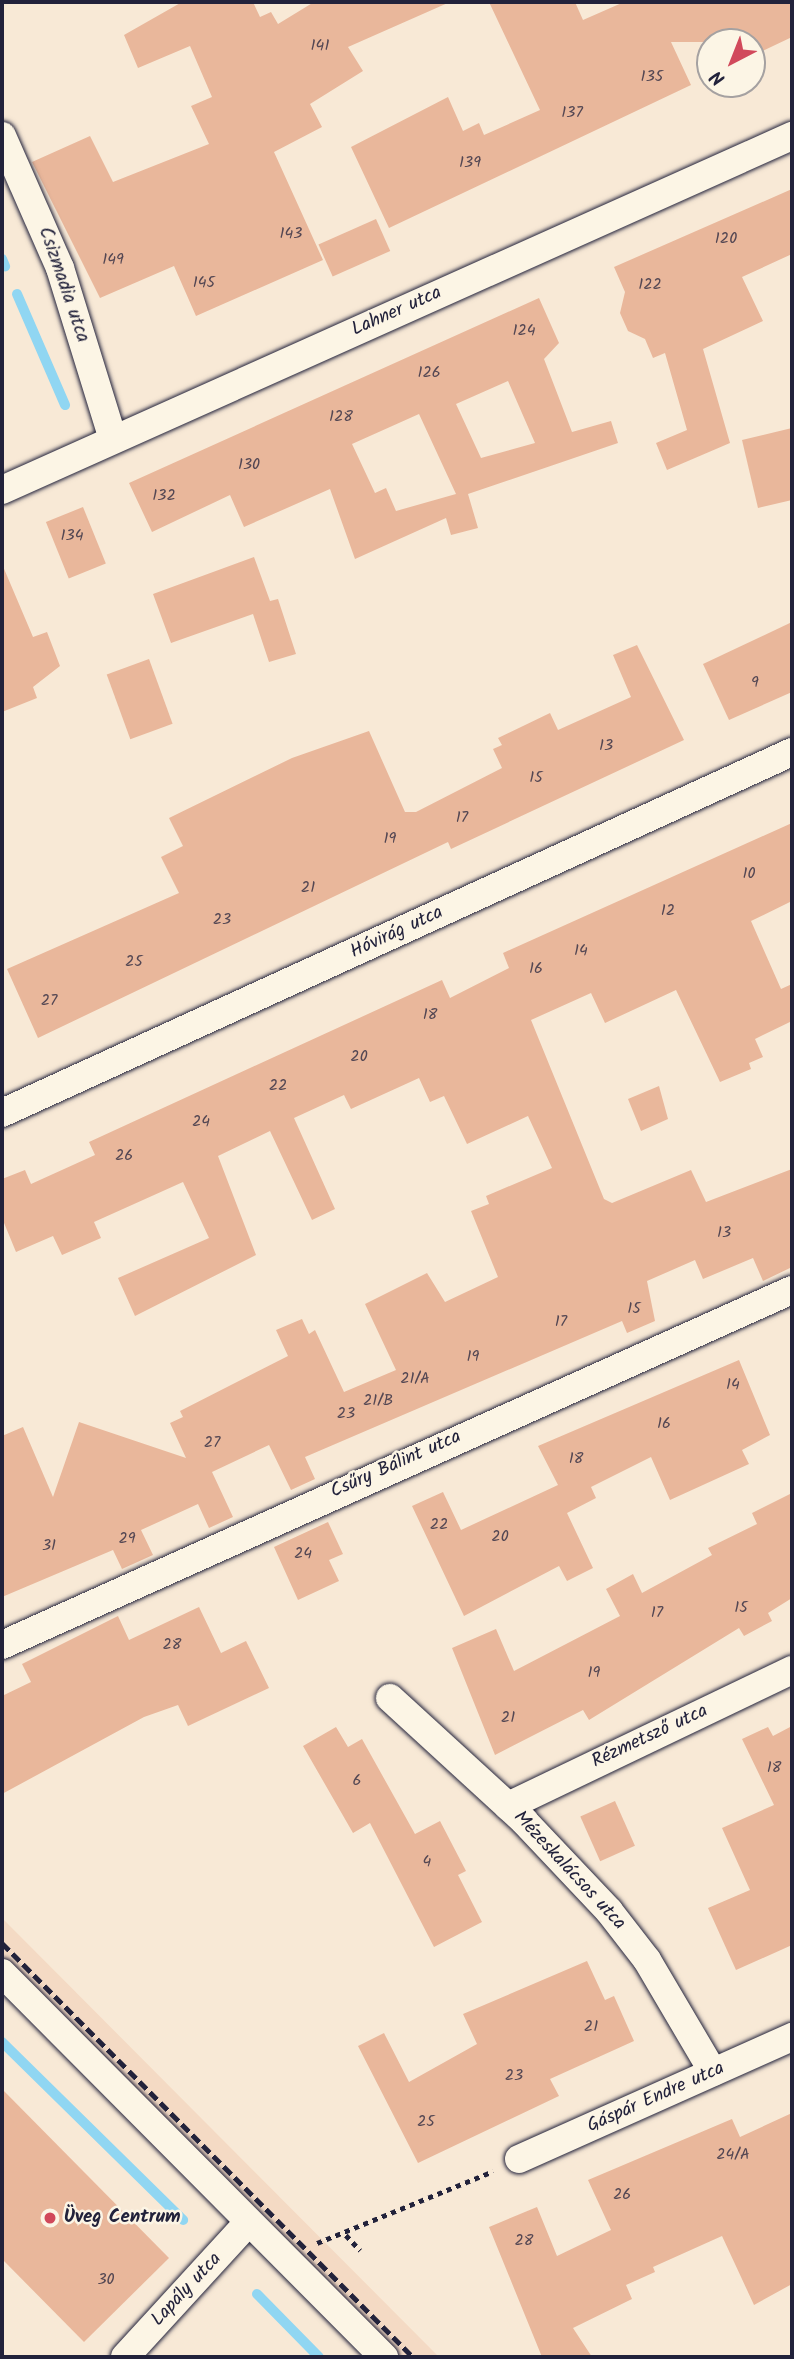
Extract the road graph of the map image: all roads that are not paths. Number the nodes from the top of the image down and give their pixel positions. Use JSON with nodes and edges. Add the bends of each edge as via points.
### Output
{"nodes":[{"id":1,"x":2,"y":136,"type":"edge"},
{"id":2,"x":792,"y":136,"type":"edge"},
{"id":3,"x":113,"y":439,"type":"junction"},
{"id":4,"x":2,"y":490,"type":"edge"},
{"id":5,"x":792,"y":752,"type":"edge"},
{"id":6,"x":2,"y":1113,"type":"edge"},
{"id":7,"x":792,"y":1290,"type":"edge"},
{"id":8,"x":2,"y":1645,"type":"edge"},
{"id":9,"x":792,"y":1670,"type":"edge"},
{"id":10,"x":390,"y":1698,"type":"dead end"},
{"id":11,"x":508,"y":1805,"type":"junction"},
{"id":12,"x":2,"y":1973,"type":"edge"},
{"id":13,"x":792,"y":2037,"type":"edge"},
{"id":14,"x":713,"y":2072,"type":"junction"},
{"id":15,"x":519,"y":2159,"type":"road end"},
{"id":16,"x":248,"y":2223,"type":"junction"},
{"id":17,"x":125,"y":2357,"type":"edge"},
{"id":18,"x":384,"y":2357,"type":"edge"}],
"edges":[{"from":1,"to":3,"type":"street","name":"Csizmadia utca","via":[[60,268]]},
{"from":2,"to":3,"type":"street","name":"Lahner utca"},
{"from":3,"to":4,"type":"street","name":"Lahner utca"},
{"from":5,"to":6,"type":"street","name":"Hóvirág utca"},
{"from":7,"to":8,"type":"street","name":"Csűry Bálint utca"},
{"from":9,"to":11,"type":"street","name":"Rézmetsző utca"},
{"from":10,"to":11,"type":"street","name":"Mézeskalácsos utca"},
{"from":11,"to":14,"type":"street","name":"Mézeskalácsos utca","via":[[630,1937]]},
{"from":12,"to":16,"type":"street"},
{"from":13,"to":14,"type":"street","name":"Gáspár Endre utca"},
{"from":14,"to":15,"type":"street","name":"Gáspár Endre utca"},
{"from":16,"to":17,"type":"street","name":"Lapály utca"},
{"from":16,"to":18,"type":"street"}]}
